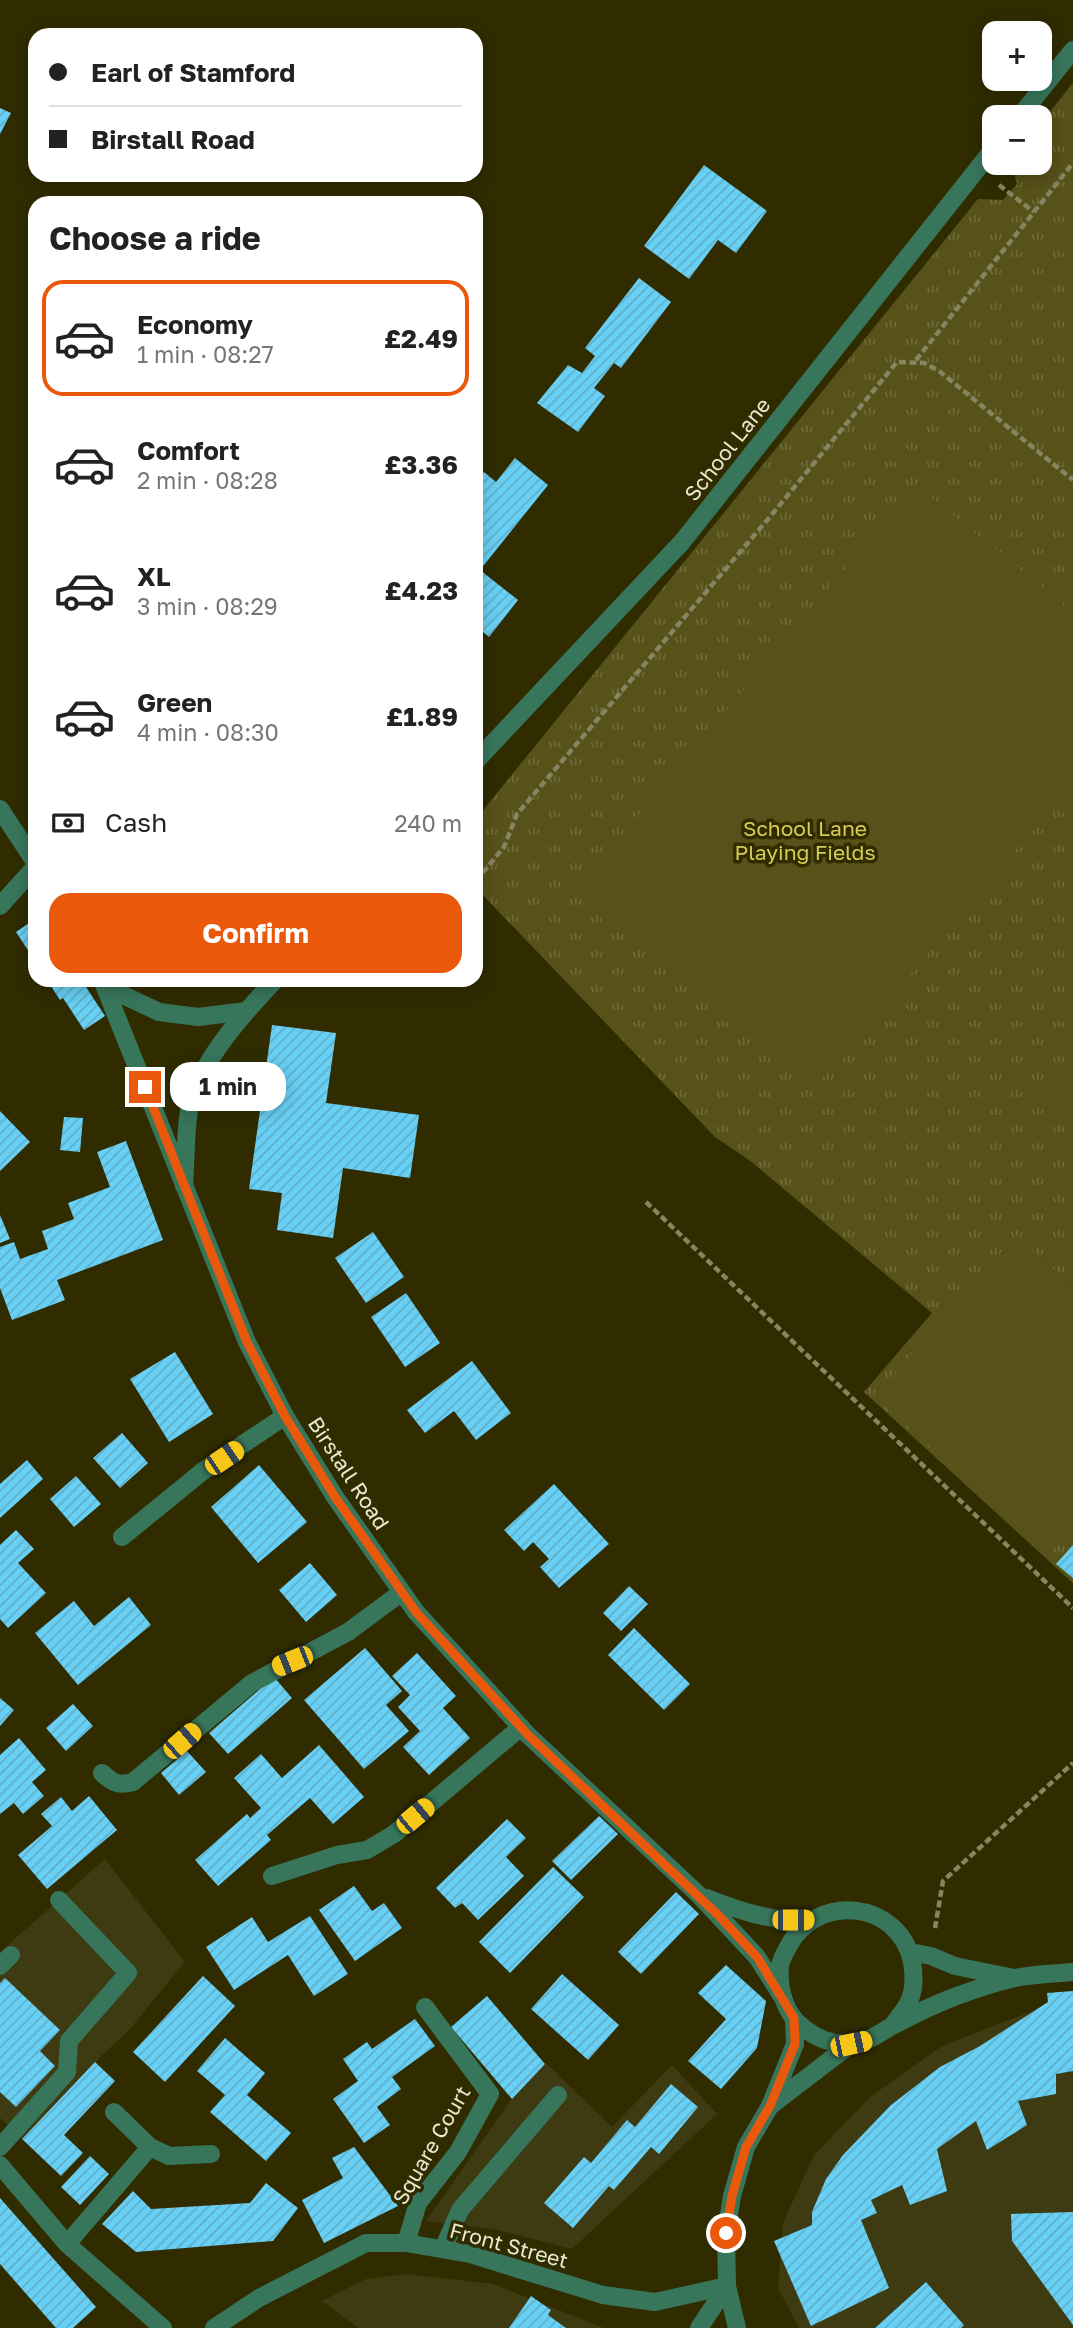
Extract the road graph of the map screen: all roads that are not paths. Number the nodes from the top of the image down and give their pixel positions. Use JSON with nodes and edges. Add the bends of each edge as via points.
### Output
{"nodes":[{"id":1,"x":1073,"y":50,"type":"edge"},
{"id":2,"x":1029,"y":105,"type":"edge"},
{"id":3,"x":982,"y":164,"type":"edge"},
{"id":4,"x":483,"y":754,"type":"edge"},
{"id":5,"x":0,"y":808,"type":"edge"},
{"id":6,"x":28,"y":853,"type":"edge"},
{"id":7,"x":28,"y":872,"type":"edge"},
{"id":8,"x":0,"y":906,"type":"edge"},
{"id":9,"x":105,"y":987,"type":"edge"},
{"id":10,"x":110,"y":987,"type":"edge"},
{"id":11,"x":268,"y":987,"type":"edge"},
{"id":12,"x":246,"y":1011,"type":"junction"},
{"id":13,"x":184,"y":1186,"type":"junction"},
{"id":14,"x":285,"y":1416,"type":"junction"},
{"id":15,"x":122,"y":1537,"type":"dead end"},
{"id":16,"x":402,"y":1592,"type":"junction"},
{"id":17,"x":521,"y":1727,"type":"junction"},
{"id":18,"x":102,"y":1773,"type":"dead end"},
{"id":19,"x":272,"y":1876,"type":"dead end"},
{"id":20,"x":700,"y":1896,"type":"junction"},
{"id":21,"x":59,"y":1900,"type":"dead end"},
{"id":22,"x":809,"y":1920,"type":"junction"},
{"id":23,"x":910,"y":1952,"type":"junction"},
{"id":24,"x":1073,"y":1972,"type":"edge"},
{"id":25,"x":1016,"y":1978,"type":"junction"},
{"id":26,"x":783,"y":1998,"type":"junction"},
{"id":27,"x":425,"y":2007,"type":"dead end"},
{"id":28,"x":794,"y":2018,"type":"junction"},
{"id":29,"x":893,"y":2025,"type":"junction"},
{"id":30,"x":851,"y":2044,"type":"junction"},
{"id":31,"x":558,"y":2095,"type":"dead end"},
{"id":32,"x":770,"y":2106,"type":"junction"},
{"id":33,"x":114,"y":2112,"type":"dead end"},
{"id":34,"x":0,"y":2147,"type":"edge"},
{"id":35,"x":150,"y":2147,"type":"junction"},
{"id":36,"x":211,"y":2154,"type":"dead end"},
{"id":37,"x":0,"y":2165,"type":"edge"},
{"id":38,"x":406,"y":2243,"type":"junction"},
{"id":39,"x":67,"y":2244,"type":"junction"},
{"id":40,"x":443,"y":2249,"type":"junction"},
{"id":41,"x":727,"y":2286,"type":"junction"},
{"id":42,"x":163,"y":2328,"type":"edge"},
{"id":43,"x":214,"y":2328,"type":"edge"},
{"id":44,"x":699,"y":2328,"type":"edge"},
{"id":45,"x":737,"y":2328,"type":"edge"}],
"edges":[{"from":1,"to":2,"type":"street"},
{"from":3,"to":4,"type":"street","name":"School Lane","via":[[682,542]]},
{"from":5,"to":6,"type":"street"},
{"from":7,"to":8,"type":"street"},
{"from":9,"to":13,"type":"street","name":"Birstall Road"},
{"from":10,"to":12,"type":"street","via":[[159,1012],[198,1017]]},
{"from":11,"to":12,"type":"street"},
{"from":12,"to":13,"type":"street","via":[[203,1075],[190,1105]]},
{"from":13,"to":14,"type":"street","name":"Birstall Road","via":[[247,1342]]},
{"from":14,"to":15,"type":"street","via":[[203,1471]]},
{"from":14,"to":16,"type":"street","name":"Birstall Road"},
{"from":16,"to":17,"type":"street","name":"Birstall Road"},
{"from":16,"to":18,"type":"street","via":[[348,1632],[252,1683],[133,1782],[114,1783]]},
{"from":17,"to":19,"type":"street","via":[[394,1834],[367,1850]]},
{"from":17,"to":20,"type":"street","name":"Birstall Road"},
{"from":20,"to":22,"type":"street","name":"Birstall Road","via":[[746,1914]]},
{"from":20,"to":26,"type":"street","name":"Birstall Road","via":[[757,1957]]},
{"from":21,"to":34,"type":"street","via":[[128,1973],[69,2041],[67,2072]]},
{"from":22,"to":23,"type":"street","via":[[830,1911],[857,1910],[880,1917],[898,1932]]},
{"from":22,"to":26,"type":"street","via":[[795,1933],[781,1961]]},
{"from":23,"to":25,"type":"street"},
{"from":23,"to":29,"type":"street","via":[[914,1976],[910,1999]]},
{"from":24,"to":25,"type":"street"},
{"from":25,"to":29,"type":"street","via":[[948,1999]]},
{"from":26,"to":28,"type":"street"},
{"from":27,"to":38,"type":"street","name":"Square Court","via":[[490,2094],[458,2152],[418,2203]]},
{"from":28,"to":30,"type":"street","via":[[811,2034]]},
{"from":28,"to":32,"type":"street","via":[[795,2044]]},
{"from":29,"to":30,"type":"street","via":[[874,2039]]},
{"from":30,"to":32,"type":"street"},
{"from":31,"to":40,"type":"street","via":[[460,2210]]},
{"from":32,"to":41,"type":"street","via":[[746,2147],[732,2196],[726,2233]]},
{"from":33,"to":35,"type":"street"},
{"from":35,"to":36,"type":"street","via":[[169,2156]]},
{"from":35,"to":39,"type":"street"},
{"from":37,"to":39,"type":"street"},
{"from":38,"to":40,"type":"street","name":"Front Street"},
{"from":38,"to":43,"type":"street","name":"Front Street","via":[[366,2243],[258,2298]]},
{"from":39,"to":42,"type":"street"},
{"from":40,"to":41,"type":"street","name":"Front Street","via":[[603,2295],[655,2302]]},
{"from":41,"to":44,"type":"street"},
{"from":41,"to":45,"type":"street"}]}
